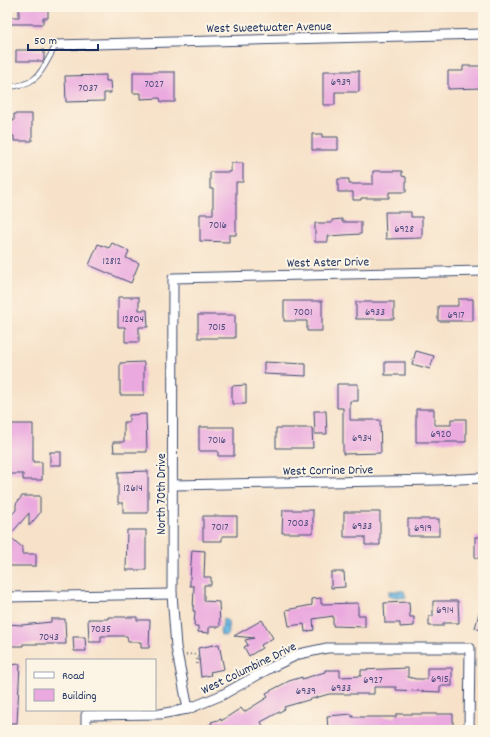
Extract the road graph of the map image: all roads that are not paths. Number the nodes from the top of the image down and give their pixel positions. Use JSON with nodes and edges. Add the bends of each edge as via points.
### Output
{"nodes":[{"id":1,"x":483,"y":34,"type":"edge"},
{"id":2,"x":56,"y":45,"type":"joint"},
{"id":3,"x":7,"y":87,"type":"edge"},
{"id":4,"x":483,"y":271,"type":"edge"},
{"id":5,"x":173,"y":278,"type":"joint"},
{"id":6,"x":483,"y":478,"type":"edge"},
{"id":7,"x":174,"y":485,"type":"junction"},
{"id":8,"x":172,"y":594,"type":"junction"},
{"id":9,"x":7,"y":597,"type":"edge"},
{"id":10,"x":188,"y":709,"type":"junction"},
{"id":11,"x":86,"y":730,"type":"edge"},
{"id":12,"x":469,"y":730,"type":"edge"}],
"edges":[{"from":1,"to":2,"type":"street","name":"West Sweetwater Avenue"},
{"from":2,"to":3,"type":"lane","via":[[40,75],[31,82]]},
{"from":4,"to":5,"type":"street","name":"West Aster Drive"},
{"from":5,"to":7,"type":"street","name":"North 70th Drive"},
{"from":6,"to":7,"type":"street","name":"West Corrine Drive"},
{"from":7,"to":8,"type":"street","name":"North 70th Drive"},
{"from":8,"to":9,"type":"street"},
{"from":8,"to":10,"type":"street","name":"North 70th Drive","via":[[176,647]]},
{"from":10,"to":11,"type":"street","name":"West Columbine Drive","via":[[160,714],[86,715]]},
{"from":10,"to":12,"type":"street","name":"West Columbine Drive","via":[[222,696],[300,654],[327,648],[470,648]]}]}
